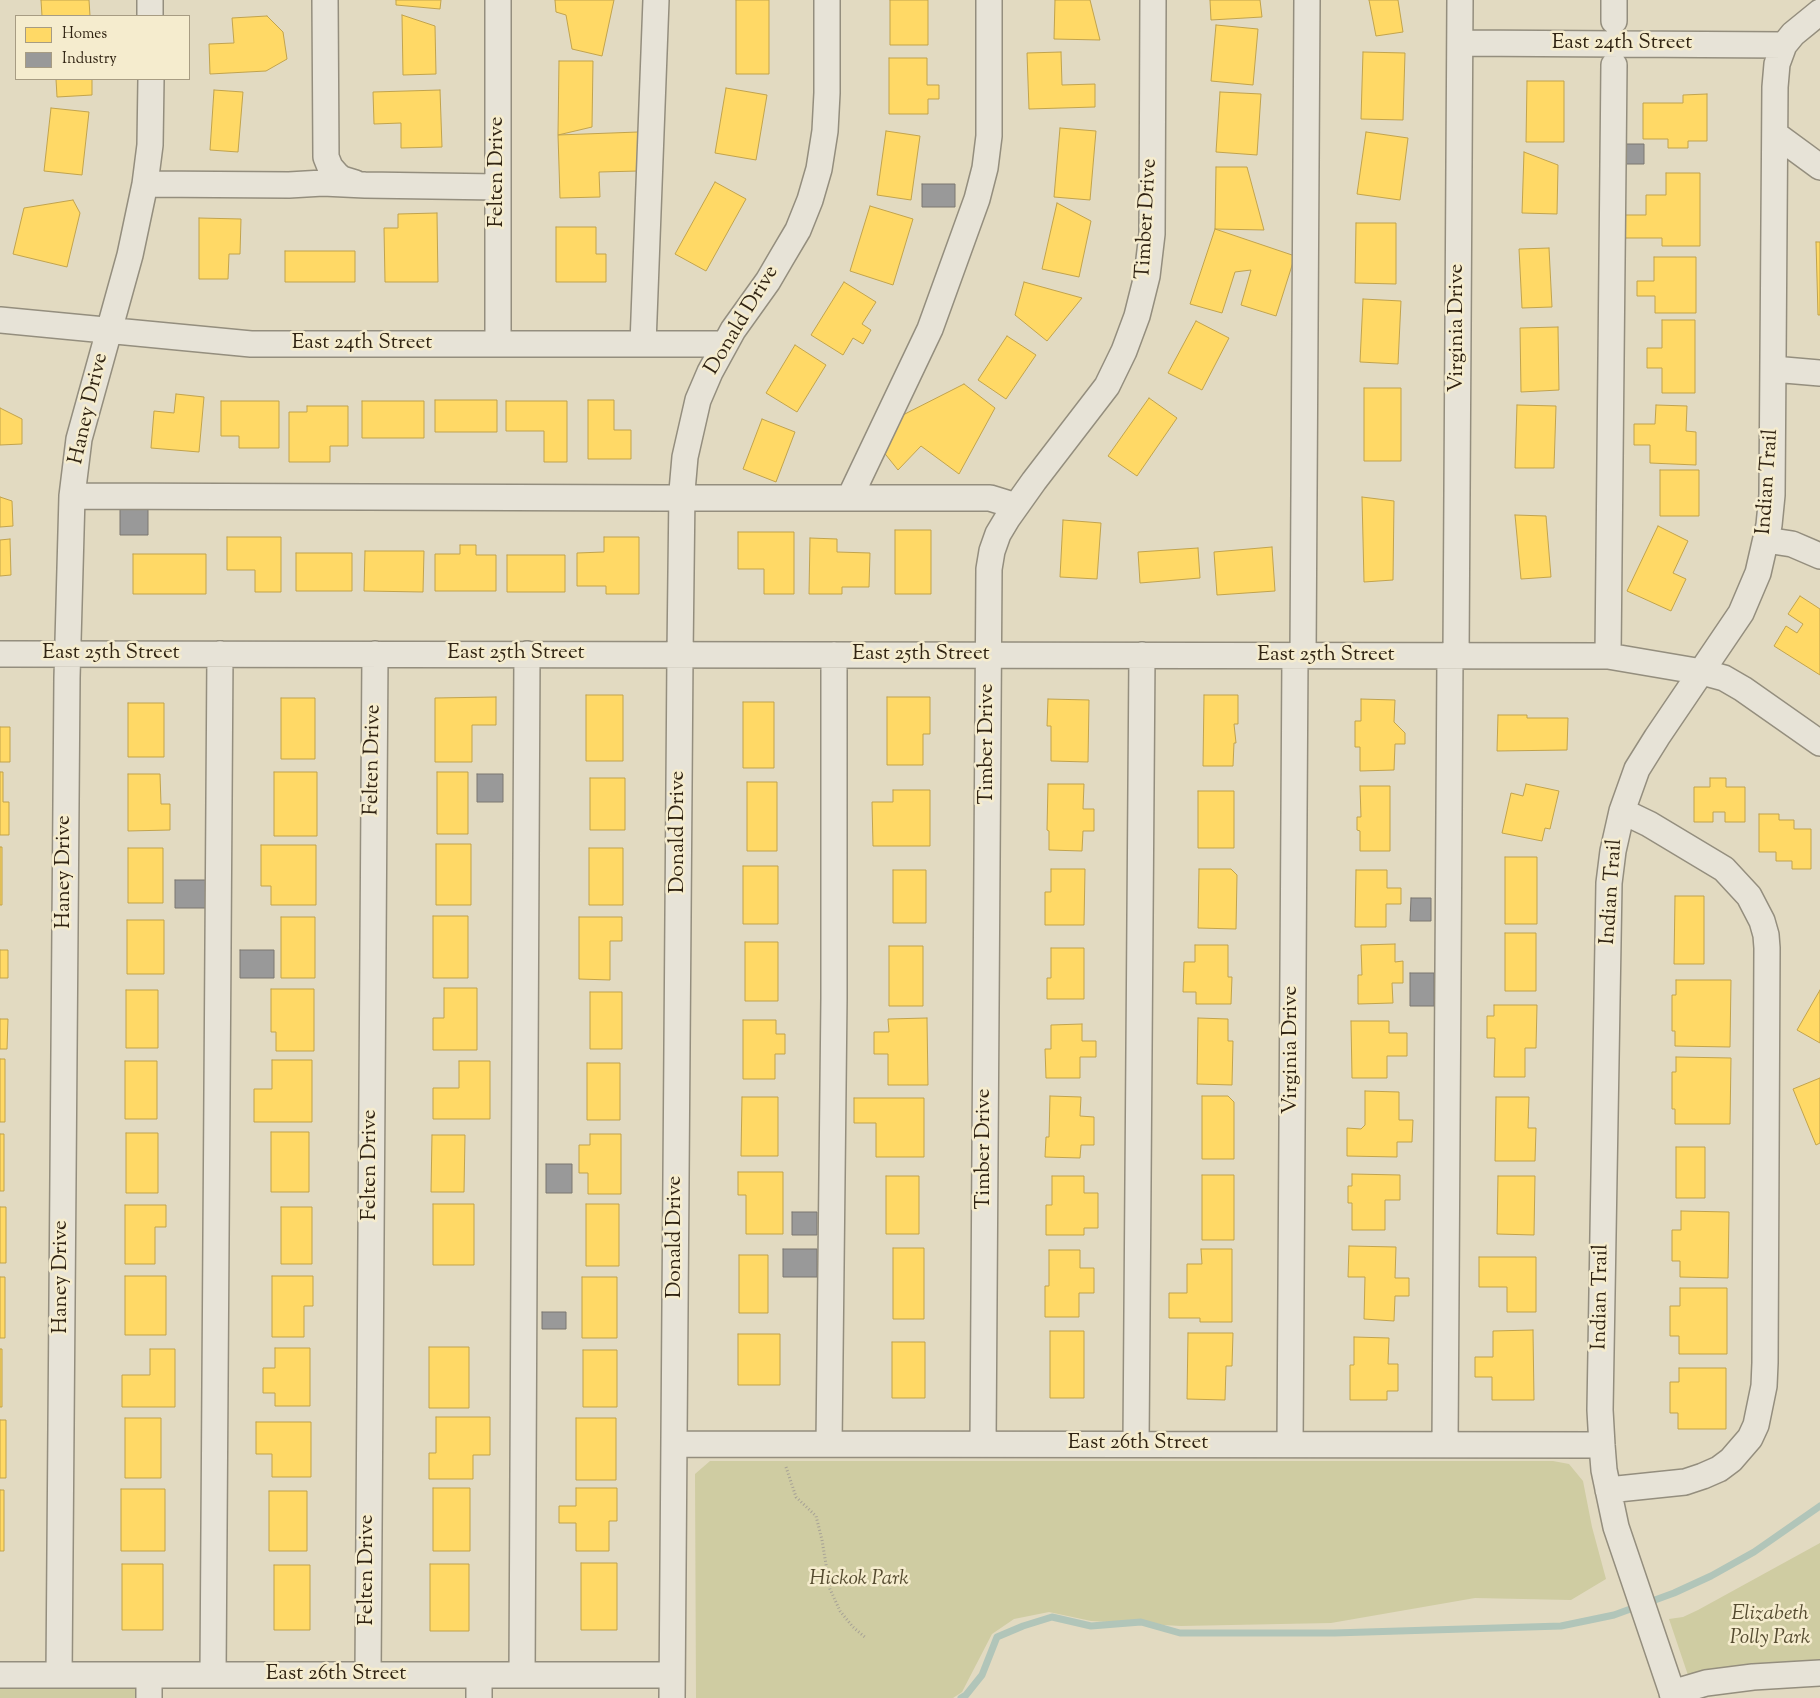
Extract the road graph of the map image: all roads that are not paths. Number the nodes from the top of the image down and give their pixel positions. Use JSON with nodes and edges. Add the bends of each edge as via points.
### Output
{"nodes":[{"id":1,"x":150,"y":0,"type":"edge"},
{"id":2,"x":325,"y":0,"type":"edge"},
{"id":3,"x":498,"y":0,"type":"edge"},
{"id":4,"x":656,"y":0,"type":"edge"},
{"id":5,"x":827,"y":0,"type":"edge"},
{"id":6,"x":989,"y":0,"type":"edge"},
{"id":7,"x":1153,"y":0,"type":"edge"},
{"id":8,"x":1307,"y":0,"type":"edge"},
{"id":9,"x":1460,"y":0,"type":"edge"},
{"id":10,"x":1820,"y":12,"type":"edge"},
{"id":11,"x":150,"y":15,"type":"edge"},
{"id":12,"x":1460,"y":43,"type":"junction"},
{"id":13,"x":1784,"y":45,"type":"junction"},
{"id":14,"x":1614,"y":65,"type":"dead end"},
{"id":15,"x":150,"y":80,"type":"edge"},
{"id":16,"x":1775,"y":134,"type":"junction"},
{"id":17,"x":326,"y":157,"type":"junction"},
{"id":18,"x":1820,"y":167,"type":"edge"},
{"id":19,"x":145,"y":184,"type":"junction"},
{"id":20,"x":289,"y":185,"type":"junction"},
{"id":21,"x":365,"y":185,"type":"junction"},
{"id":22,"x":498,"y":186,"type":"junction"},
{"id":23,"x":0,"y":320,"type":"edge"},
{"id":24,"x":110,"y":330,"type":"junction"},
{"id":25,"x":498,"y":344,"type":"junction"},
{"id":26,"x":643,"y":344,"type":"junction"},
{"id":27,"x":724,"y":344,"type":"junction"},
{"id":28,"x":1773,"y":369,"type":"junction"},
{"id":29,"x":1820,"y":373,"type":"edge"},
{"id":30,"x":72,"y":496,"type":"junction"},
{"id":31,"x":850,"y":497,"type":"junction"},
{"id":32,"x":682,"y":498,"type":"junction"},
{"id":33,"x":1016,"y":506,"type":"junction"},
{"id":34,"x":1766,"y":540,"type":"junction"},
{"id":35,"x":1820,"y":556,"type":"edge"},
{"id":36,"x":0,"y":654,"type":"edge"},
{"id":37,"x":67,"y":654,"type":"junction"},
{"id":38,"x":220,"y":654,"type":"junction"},
{"id":39,"x":375,"y":654,"type":"junction"},
{"id":40,"x":527,"y":654,"type":"junction"},
{"id":41,"x":680,"y":655,"type":"junction"},
{"id":42,"x":834,"y":655,"type":"junction"},
{"id":43,"x":988,"y":655,"type":"junction"},
{"id":44,"x":1142,"y":655,"type":"junction"},
{"id":45,"x":1299,"y":656,"type":"junction"},
{"id":46,"x":1453,"y":656,"type":"junction"},
{"id":47,"x":1608,"y":656,"type":"junction"},
{"id":48,"x":1702,"y":672,"type":"junction"},
{"id":49,"x":1820,"y":743,"type":"edge"},
{"id":50,"x":1622,"y":811,"type":"junction"},
{"id":51,"x":674,"y":1444,"type":"junction"},
{"id":52,"x":829,"y":1444,"type":"junction"},
{"id":53,"x":982,"y":1444,"type":"junction"},
{"id":54,"x":1136,"y":1444,"type":"junction"},
{"id":55,"x":1290,"y":1444,"type":"junction"},
{"id":56,"x":1445,"y":1445,"type":"junction"},
{"id":57,"x":1602,"y":1445,"type":"junction"},
{"id":58,"x":1608,"y":1490,"type":"junction"},
{"id":59,"x":1820,"y":1673,"type":"edge"},
{"id":60,"x":0,"y":1675,"type":"edge"},
{"id":61,"x":59,"y":1675,"type":"junction"},
{"id":62,"x":213,"y":1675,"type":"junction"},
{"id":63,"x":368,"y":1675,"type":"junction"},
{"id":64,"x":522,"y":1675,"type":"junction"},
{"id":65,"x":149,"y":1686,"type":"edge"},
{"id":66,"x":479,"y":1686,"type":"edge"},
{"id":67,"x":672,"y":1686,"type":"edge"},
{"id":68,"x":1673,"y":1696,"type":"edge"}],
"edges":[{"from":1,"to":11,"type":"street"},
{"from":2,"to":17,"type":"street"},
{"from":3,"to":22,"type":"street","name":"Felten Drive"},
{"from":4,"to":26,"type":"street"},
{"from":5,"to":27,"type":"street","name":"Donald Drive","via":[[825,131],[810,200],[782,257]]},
{"from":6,"to":31,"type":"street","via":[[989,136],[980,191],[930,329]]},
{"from":7,"to":33,"type":"street","name":"Timber Drive","via":[[1152,234],[1143,295],[1124,350],[1107,386]]},
{"from":8,"to":45,"type":"street","name":"Virginia Drive"},
{"from":9,"to":12,"type":"street","name":"Virginia Drive"},
{"from":10,"to":13,"type":"street","name":"Indian Trail"},
{"from":12,"to":13,"type":"street","name":"East 24th Street"},
{"from":12,"to":46,"type":"street","name":"Virginia Drive"},
{"from":13,"to":16,"type":"street","name":"Indian Trail","via":[[1777,64]]},
{"from":14,"to":47,"type":"street"},
{"from":15,"to":19,"type":"street","name":"Haney Drive","via":[[150,145]]},
{"from":16,"to":18,"type":"street"},
{"from":16,"to":28,"type":"street","name":"Indian Trail"},
{"from":17,"to":20,"type":"street","via":[[314,175]]},
{"from":17,"to":21,"type":"street","via":[[342,180]]},
{"from":19,"to":20,"type":"street"},
{"from":19,"to":24,"type":"street","name":"Haney Drive"},
{"from":20,"to":21,"type":"street"},
{"from":21,"to":22,"type":"street"},
{"from":22,"to":25,"type":"street","name":"Felten Drive"},
{"from":23,"to":24,"type":"street","name":"East 24th Street"},
{"from":24,"to":25,"type":"street","name":"East 24th Street","via":[[251,344]]},
{"from":24,"to":30,"type":"street","name":"Haney Drive","via":[[79,439]]},
{"from":25,"to":26,"type":"street","name":"East 24th Street"},
{"from":26,"to":27,"type":"street","name":"East 24th Street"},
{"from":27,"to":32,"type":"street","name":"Donald Drive","via":[[694,415],[685,457]]},
{"from":28,"to":29,"type":"street"},
{"from":28,"to":34,"type":"street","name":"Indian Trail","via":[[1772,496]]},
{"from":30,"to":32,"type":"street"},
{"from":30,"to":37,"type":"street","name":"Haney Drive"},
{"from":31,"to":32,"type":"street"},
{"from":31,"to":33,"type":"street","via":[[990,498]]},
{"from":32,"to":41,"type":"street","name":"Donald Drive"},
{"from":33,"to":43,"type":"street","name":"Timber Drive","via":[[998,534],[992,551]]},
{"from":34,"to":35,"type":"street","via":[[1792,544]]},
{"from":34,"to":48,"type":"street","name":"Indian Trail","via":[[1758,573],[1741,613]]},
{"from":36,"to":37,"type":"street","name":"East 25th Street"},
{"from":37,"to":38,"type":"street","name":"East 25th Street"},
{"from":37,"to":61,"type":"street","name":"Haney Drive"},
{"from":38,"to":39,"type":"street","name":"East 25th Street"},
{"from":38,"to":62,"type":"street"},
{"from":39,"to":40,"type":"street","name":"East 25th Street"},
{"from":39,"to":63,"type":"street","name":"Felten Drive"},
{"from":40,"to":41,"type":"street","name":"East 25th Street"},
{"from":40,"to":64,"type":"street"},
{"from":41,"to":42,"type":"street","name":"East 25th Street"},
{"from":41,"to":51,"type":"street","name":"Donald Drive"},
{"from":42,"to":43,"type":"street","name":"East 25th Street"},
{"from":42,"to":52,"type":"street"},
{"from":43,"to":44,"type":"street","name":"East 25th Street"},
{"from":43,"to":53,"type":"street","name":"Timber Drive"},
{"from":44,"to":45,"type":"street","name":"East 25th Street"},
{"from":44,"to":54,"type":"street"},
{"from":45,"to":46,"type":"street","name":"East 25th Street"},
{"from":45,"to":55,"type":"street","name":"Virginia Drive"},
{"from":46,"to":47,"type":"street","name":"East 25th Street"},
{"from":46,"to":56,"type":"street","name":"Virginia Drive"},
{"from":47,"to":48,"type":"street","name":"East 25th Street"},
{"from":48,"to":49,"type":"street","name":"East 25th Street","via":[[1743,688]]},
{"from":48,"to":50,"type":"street","name":"Indian Trail","via":[[1637,769]]},
{"from":50,"to":57,"type":"street","name":"Indian Trail","via":[[1609,883],[1600,1400]]},
{"from":50,"to":58,"type":"street","via":[[1724,868],[1750,896],[1766,935],[1765,1363],[1762,1402],[1756,1425],[1750,1438],[1731,1460],[1685,1482]]},
{"from":51,"to":52,"type":"street","name":"East 26th Street"},
{"from":51,"to":67,"type":"street","name":"Donald Drive"},
{"from":52,"to":53,"type":"street","name":"East 26th Street"},
{"from":53,"to":54,"type":"street","name":"East 26th Street"},
{"from":54,"to":55,"type":"street","name":"East 26th Street"},
{"from":55,"to":56,"type":"street","name":"East 26th Street"},
{"from":56,"to":57,"type":"street","name":"East 26th Street"},
{"from":57,"to":58,"type":"street","name":"Indian Trail"},
{"from":58,"to":68,"type":"street","name":"Indian Trail","via":[[1616,1528]]},
{"from":59,"to":68,"type":"street","via":[[1706,1683]]},
{"from":60,"to":61,"type":"street","name":"East 26th Street"},
{"from":61,"to":65,"type":"street","name":"East 26th Street"},
{"from":62,"to":63,"type":"street","name":"East 26th Street"},
{"from":62,"to":65,"type":"street","name":"East 26th Street"},
{"from":63,"to":66,"type":"street","name":"East 26th Street"},
{"from":64,"to":66,"type":"street","name":"East 26th Street"},
{"from":64,"to":67,"type":"street","name":"East 26th Street"}]}
